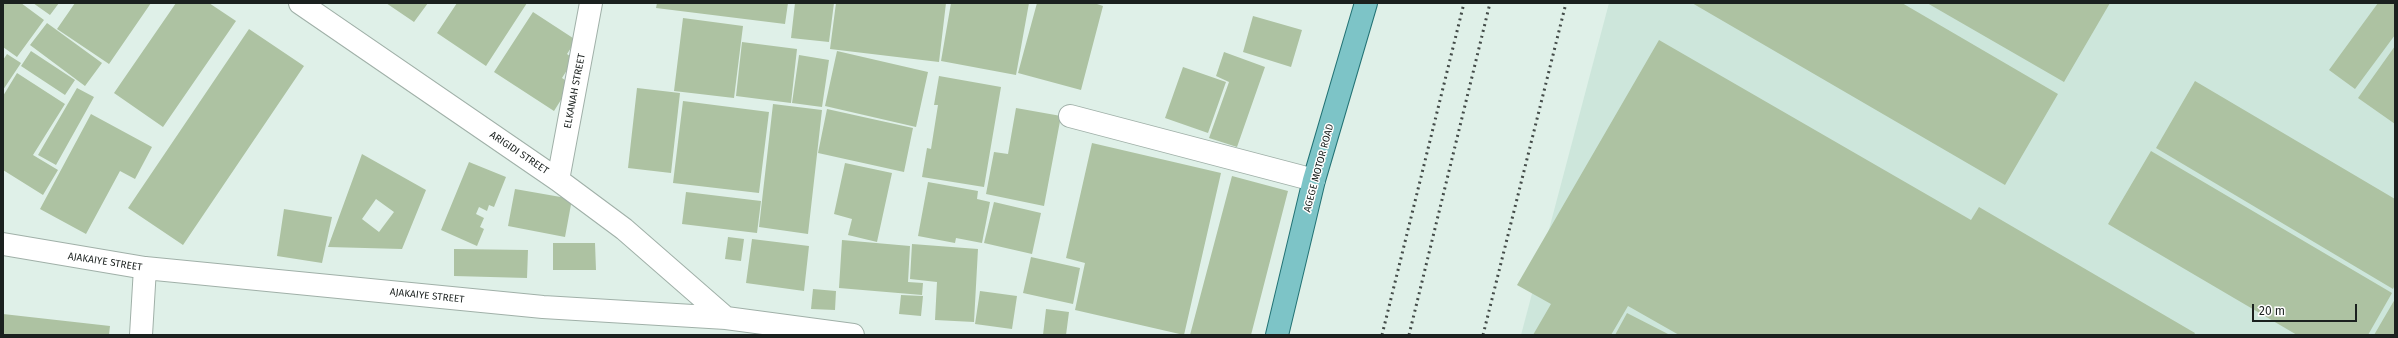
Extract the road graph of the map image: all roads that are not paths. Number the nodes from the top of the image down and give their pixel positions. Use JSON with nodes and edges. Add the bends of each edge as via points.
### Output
{"nodes":[{"id":1,"x":300,"y":3,"type":"edge"},
{"id":2,"x":591,"y":3,"type":"edge"},
{"id":3,"x":1366,"y":3,"type":"edge"},
{"id":4,"x":1070,"y":116,"type":"dead end"},
{"id":5,"x":558,"y":180,"type":"junction"},
{"id":6,"x":1314,"y":180,"type":"junction"},
{"id":7,"x":3,"y":244,"type":"edge"},
{"id":8,"x":144,"y":268,"type":"junction"},
{"id":9,"x":726,"y":318,"type":"junction"},
{"id":10,"x":141,"y":335,"type":"edge"},
{"id":11,"x":853,"y":335,"type":"edge"},
{"id":12,"x":1277,"y":335,"type":"edge"}],
"edges":[{"from":1,"to":5,"type":"street","name":"ARIGIDI STREET"},
{"from":2,"to":5,"type":"street","name":"ELKANAH STREET"},
{"from":3,"to":6,"type":"main road","name":"AGEGE MOTOR ROAD"},
{"from":4,"to":6,"type":"street"},
{"from":5,"to":9,"type":"street","name":"ARIGIDI STREET","via":[[624,229]]},
{"from":6,"to":12,"type":"main road","name":"AGEGE MOTOR ROAD"},
{"from":7,"to":8,"type":"street","name":"AJAKAIYE STREET"},
{"from":8,"to":9,"type":"street","name":"AJAKAIYE STREET","via":[[543,307]]},
{"from":8,"to":10,"type":"street"},
{"from":9,"to":11,"type":"street","name":"AJAKAIYE STREET"}]}
